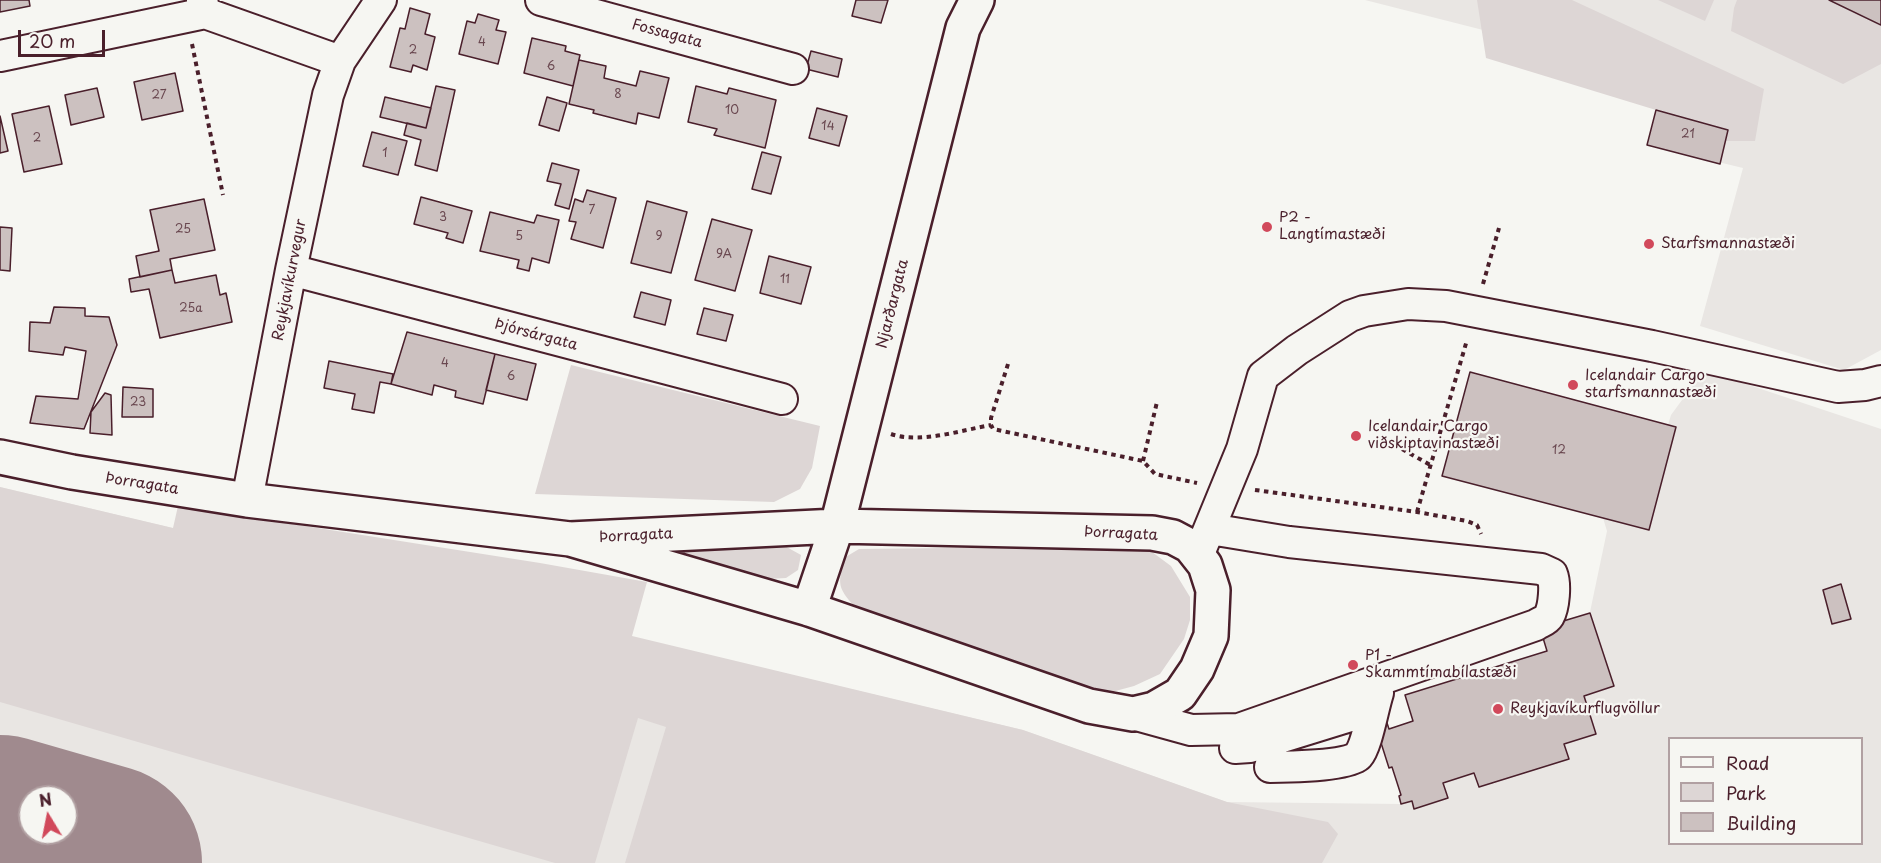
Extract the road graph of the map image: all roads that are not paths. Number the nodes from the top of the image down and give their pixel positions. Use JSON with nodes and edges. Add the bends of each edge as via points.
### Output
{"nodes":[{"id":1,"x":381,"y":0,"type":"edge"},
{"id":2,"x":541,"y":0,"type":"edge"},
{"id":3,"x":977,"y":0,"type":"edge"},
{"id":4,"x":198,"y":10,"type":"edge"},
{"id":5,"x":0,"y":56,"type":"edge"},
{"id":6,"x":340,"y":61,"type":"junction"},
{"id":7,"x":793,"y":69,"type":"dead end"},
{"id":8,"x":291,"y":270,"type":"junction"},
{"id":9,"x":1881,"y":381,"type":"edge"},
{"id":10,"x":782,"y":399,"type":"dead end"},
{"id":11,"x":0,"y":457,"type":"edge"},
{"id":12,"x":247,"y":500,"type":"junction"},
{"id":13,"x":837,"y":526,"type":"junction"},
{"id":14,"x":570,"y":539,"type":"junction"},
{"id":15,"x":1204,"y":542,"type":"junction"},
{"id":16,"x":809,"y":609,"type":"junction"},
{"id":17,"x":1382,"y":679,"type":"junction"},
{"id":18,"x":1373,"y":710,"type":"junction"},
{"id":19,"x":1133,"y":714,"type":"junction"},
{"id":20,"x":1191,"y":730,"type":"junction"},
{"id":21,"x":1270,"y":767,"type":"dead end"}],
"edges":[{"from":1,"to":6,"type":"street","name":"Reykjavíkurvegur"},
{"from":2,"to":7,"type":"street","name":"Fossagata"},
{"from":3,"to":13,"type":"main road","name":"Njarðargata","via":[[963,28]]},
{"from":4,"to":5,"type":"street"},
{"from":4,"to":6,"type":"street"},
{"from":6,"to":8,"type":"street","name":"Reykjavíkurvegur","via":[[328,95]]},
{"from":8,"to":10,"type":"street","name":"Þjórsárgata"},
{"from":8,"to":12,"type":"street","name":"Reykjavíkurvegur"},
{"from":9,"to":15,"type":"street","via":[[1838,387],[1446,306],[1408,304],[1378,308],[1350,316],[1263,376],[1242,449]]},
{"from":11,"to":12,"type":"main road","name":"Þorragata"},
{"from":12,"to":14,"type":"main road","name":"Þorragata"},
{"from":13,"to":14,"type":"main road","name":"Þorragata"},
{"from":13,"to":15,"type":"main road","name":"Þorragata","via":[[1152,533],[1173,537],[1190,546]]},
{"from":13,"to":16,"type":"main road","name":"Njarðargata"},
{"from":14,"to":16,"type":"main road","name":"Þorragata"},
{"from":15,"to":17,"type":"street","via":[[1289,542],[1541,569],[1552,574],[1551,610],[1545,620]]},
{"from":15,"to":19,"type":"main road","name":"Þorragata","via":[[1205,565],[1213,590],[1211,636],[1197,669],[1180,694],[1154,709]]},
{"from":16,"to":19,"type":"main road","name":"Þorragata","via":[[1089,706]]},
{"from":17,"to":18,"type":"street"},
{"from":17,"to":20,"type":"street","via":[[1239,729]]},
{"from":18,"to":20,"type":"street","via":[[1250,747],[1224,747]]},
{"from":18,"to":21,"type":"street","via":[[1356,759]]},
{"from":19,"to":20,"type":"street"}]}
